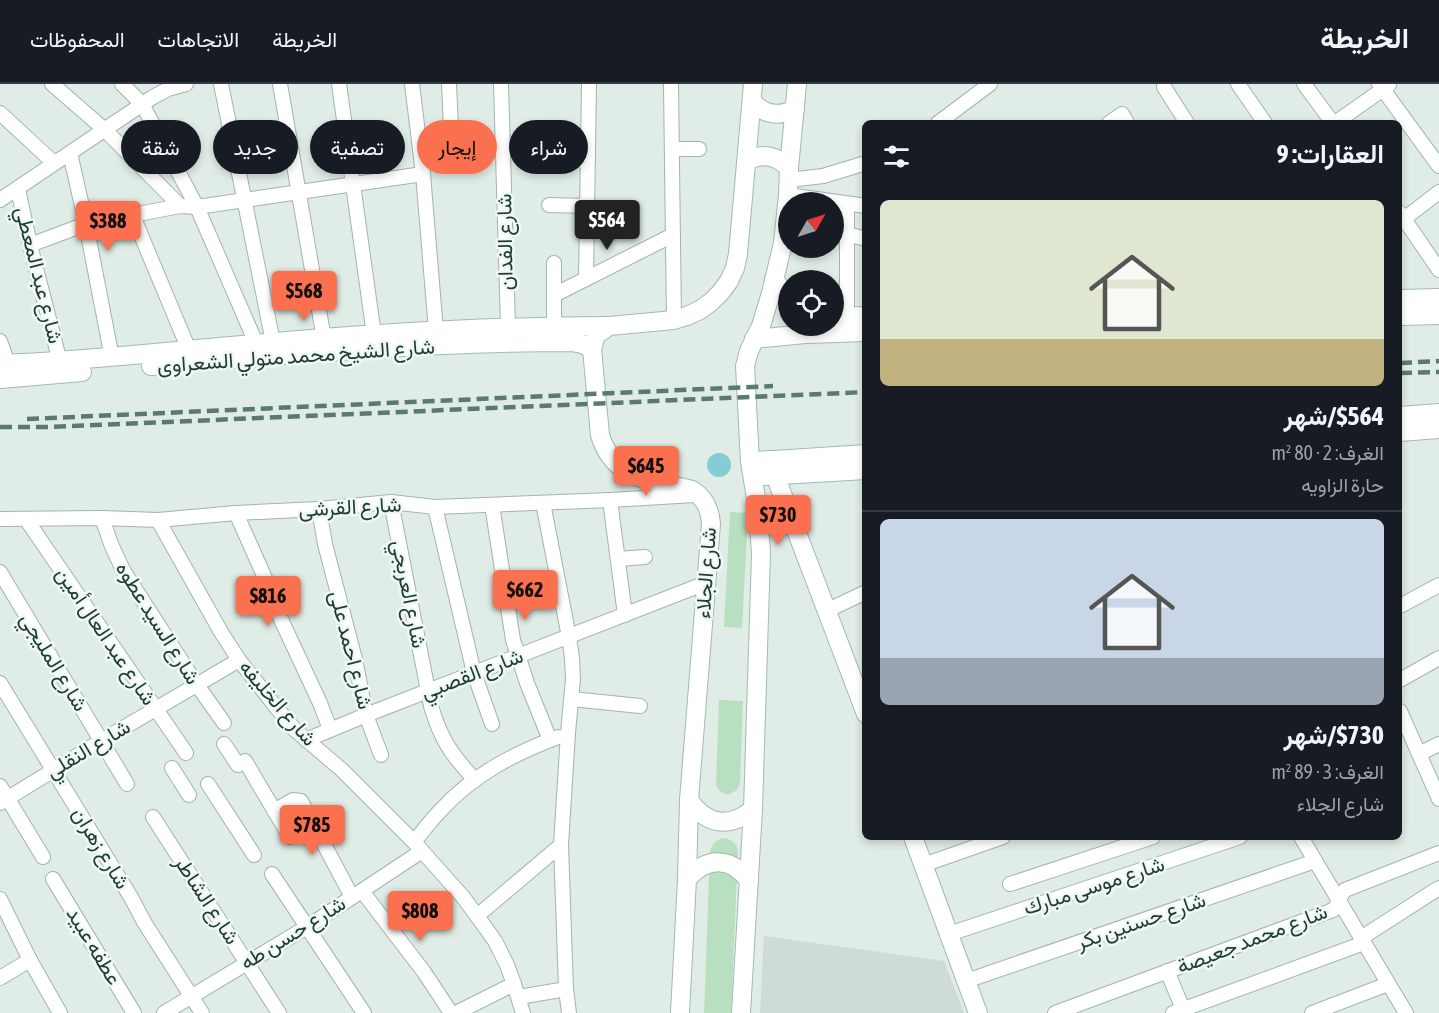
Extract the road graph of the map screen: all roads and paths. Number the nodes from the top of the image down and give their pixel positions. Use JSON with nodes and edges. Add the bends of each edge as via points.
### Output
{"nodes":[{"id":1,"x":52,"y":84,"type":"edge"},
{"id":2,"x":123,"y":84,"type":"edge"},
{"id":3,"x":180,"y":84,"type":"edge"},
{"id":4,"x":221,"y":84,"type":"edge"},
{"id":5,"x":280,"y":84,"type":"edge"},
{"id":6,"x":339,"y":84,"type":"edge"},
{"id":7,"x":412,"y":84,"type":"edge"},
{"id":8,"x":449,"y":84,"type":"edge"},
{"id":9,"x":501,"y":84,"type":"edge"},
{"id":10,"x":590,"y":84,"type":"edge"},
{"id":11,"x":671,"y":84,"type":"edge"},
{"id":12,"x":797,"y":84,"type":"edge"},
{"id":13,"x":990,"y":84,"type":"edge"},
{"id":14,"x":1238,"y":84,"type":"edge"},
{"id":15,"x":1304,"y":84,"type":"edge"},
{"id":16,"x":1384,"y":86,"type":"edge"},
{"id":17,"x":1164,"y":87,"type":"dead end"},
{"id":18,"x":752,"y":93,"type":"edge"},
{"id":19,"x":142,"y":104,"type":"junction"},
{"id":20,"x":795,"y":109,"type":"junction"},
{"id":21,"x":0,"y":113,"type":"edge"},
{"id":22,"x":451,"y":120,"type":"edge"},
{"id":23,"x":942,"y":120,"type":"edge"},
{"id":24,"x":1185,"y":120,"type":"edge"},
{"id":25,"x":1263,"y":120,"type":"edge"},
{"id":26,"x":1332,"y":120,"type":"edge"},
{"id":27,"x":1338,"y":120,"type":"edge"},
{"id":28,"x":417,"y":125,"type":"edge"},
{"id":29,"x":105,"y":130,"type":"junction"},
{"id":30,"x":672,"y":149,"type":"junction"},
{"id":31,"x":699,"y":149,"type":"dead end"},
{"id":32,"x":70,"y":153,"type":"junction"},
{"id":33,"x":588,"y":162,"type":"edge"},
{"id":34,"x":746,"y":162,"type":"junction"},
{"id":35,"x":54,"y":163,"type":"junction"},
{"id":36,"x":862,"y":164,"type":"edge"},
{"id":37,"x":1439,"y":166,"type":"edge"},
{"id":38,"x":423,"y":174,"type":"joint"},
{"id":39,"x":588,"y":174,"type":"edge"},
{"id":40,"x":789,"y":181,"type":"junction"},
{"id":41,"x":353,"y":184,"type":"junction"},
{"id":42,"x":18,"y":189,"type":"junction"},
{"id":43,"x":299,"y":192,"type":"junction"},
{"id":44,"x":1439,"y":192,"type":"edge"},
{"id":45,"x":0,"y":200,"type":"edge"},
{"id":46,"x":243,"y":200,"type":"junction"},
{"id":47,"x":847,"y":204,"type":"junction"},
{"id":48,"x":549,"y":205,"type":"dead end"},
{"id":49,"x":180,"y":206,"type":"junction"},
{"id":50,"x":588,"y":206,"type":"junction"},
{"id":51,"x":862,"y":206,"type":"edge"},
{"id":52,"x":197,"y":207,"type":"junction"},
{"id":53,"x":133,"y":216,"type":"junction"},
{"id":54,"x":1402,"y":217,"type":"edge"},
{"id":55,"x":1402,"y":219,"type":"edge"},
{"id":56,"x":87,"y":224,"type":"junction"},
{"id":57,"x":847,"y":234,"type":"junction"},
{"id":58,"x":674,"y":236,"type":"junction"},
{"id":59,"x":862,"y":238,"type":"edge"},
{"id":60,"x":30,"y":245,"type":"junction"},
{"id":61,"x":554,"y":263,"type":"dead end"},
{"id":62,"x":1439,"y":270,"type":"edge"},
{"id":63,"x":586,"y":279,"type":"junction"},
{"id":64,"x":774,"y":279,"type":"junction"},
{"id":65,"x":778,"y":285,"type":"edge"},
{"id":66,"x":554,"y":295,"type":"junction"},
{"id":67,"x":1439,"y":298,"type":"edge"},
{"id":68,"x":1402,"y":299,"type":"edge"},
{"id":69,"x":1439,"y":315,"type":"edge"},
{"id":70,"x":1402,"y":316,"type":"edge"},
{"id":71,"x":849,"y":317,"type":"edge"},
{"id":72,"x":674,"y":320,"type":"junction"},
{"id":73,"x":554,"y":326,"type":"junction"},
{"id":74,"x":609,"y":326,"type":"junction"},
{"id":75,"x":508,"y":328,"type":"junction"},
{"id":76,"x":436,"y":331,"type":"junction"},
{"id":77,"x":862,"y":333,"type":"edge"},
{"id":78,"x":374,"y":335,"type":"junction"},
{"id":79,"x":324,"y":339,"type":"junction"},
{"id":80,"x":754,"y":339,"type":"junction"},
{"id":81,"x":0,"y":341,"type":"edge"},
{"id":82,"x":264,"y":343,"type":"junction"},
{"id":83,"x":592,"y":349,"type":"junction"},
{"id":84,"x":189,"y":350,"type":"junction"},
{"id":85,"x":112,"y":358,"type":"junction"},
{"id":86,"x":60,"y":362,"type":"junction"},
{"id":87,"x":3,"y":369,"type":"edge"},
{"id":88,"x":1439,"y":413,"type":"edge"},
{"id":89,"x":1402,"y":416,"type":"edge"},
{"id":90,"x":1439,"y":429,"type":"edge"},
{"id":91,"x":1402,"y":432,"type":"edge"},
{"id":92,"x":862,"y":455,"type":"edge"},
{"id":93,"x":761,"y":469,"type":"junction"},
{"id":94,"x":862,"y":470,"type":"edge"},
{"id":95,"x":700,"y":494,"type":"junction"},
{"id":96,"x":610,"y":501,"type":"junction"},
{"id":97,"x":391,"y":502,"type":"junction"},
{"id":98,"x":543,"y":503,"type":"junction"},
{"id":99,"x":492,"y":505,"type":"junction"},
{"id":100,"x":435,"y":507,"type":"junction"},
{"id":101,"x":319,"y":509,"type":"junction"},
{"id":102,"x":236,"y":513,"type":"junction"},
{"id":103,"x":102,"y":518,"type":"junction"},
{"id":104,"x":0,"y":519,"type":"edge"},
{"id":105,"x":26,"y":519,"type":"junction"},
{"id":106,"x":158,"y":520,"type":"junction"},
{"id":107,"x":645,"y":557,"type":"dead end"},
{"id":108,"x":618,"y":559,"type":"junction"},
{"id":109,"x":0,"y":572,"type":"edge"},
{"id":110,"x":706,"y":583,"type":"junction"},
{"id":111,"x":1439,"y":585,"type":"edge"},
{"id":112,"x":862,"y":593,"type":"edge"},
{"id":113,"x":1402,"y":605,"type":"edge"},
{"id":114,"x":826,"y":611,"type":"junction"},
{"id":115,"x":625,"y":615,"type":"junction"},
{"id":116,"x":569,"y":637,"type":"junction"},
{"id":117,"x":518,"y":657,"type":"junction"},
{"id":118,"x":1439,"y":658,"type":"edge"},
{"id":119,"x":239,"y":660,"type":"junction"},
{"id":120,"x":474,"y":673,"type":"junction"},
{"id":121,"x":858,"y":674,"type":"edge"},
{"id":122,"x":1402,"y":679,"type":"edge"},
{"id":123,"x":0,"y":683,"type":"edge"},
{"id":124,"x":197,"y":685,"type":"junction"},
{"id":125,"x":429,"y":691,"type":"junction"},
{"id":126,"x":862,"y":694,"type":"edge"},
{"id":127,"x":572,"y":699,"type":"junction"},
{"id":128,"x":640,"y":706,"type":"dead end"},
{"id":129,"x":156,"y":709,"type":"junction"},
{"id":130,"x":366,"y":715,"type":"junction"},
{"id":131,"x":1402,"y":716,"type":"edge"},
{"id":132,"x":224,"y":723,"type":"dead end"},
{"id":133,"x":492,"y":724,"type":"dead end"},
{"id":134,"x":330,"y":729,"type":"junction"},
{"id":135,"x":568,"y":733,"type":"junction"},
{"id":136,"x":306,"y":740,"type":"junction"},
{"id":137,"x":550,"y":740,"type":"junction"},
{"id":138,"x":101,"y":741,"type":"junction"},
{"id":139,"x":224,"y":744,"type":"dead end"},
{"id":140,"x":1439,"y":744,"type":"edge"},
{"id":141,"x":186,"y":753,"type":"dead end"},
{"id":142,"x":1419,"y":754,"type":"junction"},
{"id":143,"x":381,"y":755,"type":"dead end"},
{"id":144,"x":172,"y":768,"type":"dead end"},
{"id":145,"x":53,"y":770,"type":"junction"},
{"id":146,"x":474,"y":780,"type":"junction"},
{"id":147,"x":127,"y":784,"type":"dead end"},
{"id":148,"x":208,"y":784,"type":"dead end"},
{"id":149,"x":189,"y":795,"type":"dead end"},
{"id":150,"x":2,"y":796,"type":"edge"},
{"id":151,"x":1439,"y":799,"type":"edge"},
{"id":152,"x":689,"y":800,"type":"junction"},
{"id":153,"x":753,"y":809,"type":"junction"},
{"id":154,"x":274,"y":811,"type":"junction"},
{"id":155,"x":153,"y":817,"type":"dead end"},
{"id":156,"x":290,"y":837,"type":"dead end"},
{"id":157,"x":914,"y":840,"type":"edge"},
{"id":158,"x":995,"y":840,"type":"edge"},
{"id":159,"x":1144,"y":840,"type":"edge"},
{"id":160,"x":1231,"y":840,"type":"edge"},
{"id":161,"x":1303,"y":840,"type":"edge"},
{"id":162,"x":561,"y":845,"type":"junction"},
{"id":163,"x":418,"y":846,"type":"junction"},
{"id":164,"x":1439,"y":853,"type":"edge"},
{"id":165,"x":254,"y":855,"type":"dead end"},
{"id":166,"x":43,"y":857,"type":"dead end"},
{"id":167,"x":1316,"y":861,"type":"junction"},
{"id":168,"x":923,"y":866,"type":"junction"},
{"id":169,"x":272,"y":874,"type":"dead end"},
{"id":170,"x":53,"y":879,"type":"dead end"},
{"id":171,"x":687,"y":879,"type":"junction"},
{"id":172,"x":749,"y":881,"type":"junction"},
{"id":173,"x":1010,"y":884,"type":"dead end"},
{"id":174,"x":1439,"y":888,"type":"edge"},
{"id":175,"x":357,"y":894,"type":"junction"},
{"id":176,"x":0,"y":899,"type":"edge"},
{"id":177,"x":1338,"y":900,"type":"junction"},
{"id":178,"x":477,"y":916,"type":"junction"},
{"id":179,"x":307,"y":927,"type":"junction"},
{"id":180,"x":949,"y":934,"type":"junction"},
{"id":181,"x":1362,"y":941,"type":"junction"},
{"id":182,"x":30,"y":960,"type":"junction"},
{"id":183,"x":247,"y":962,"type":"junction"},
{"id":184,"x":1167,"y":971,"type":"junction"},
{"id":185,"x":0,"y":978,"type":"edge"},
{"id":186,"x":966,"y":981,"type":"junction"},
{"id":187,"x":1388,"y":984,"type":"junction"},
{"id":188,"x":566,"y":989,"type":"junction"},
{"id":189,"x":517,"y":990,"type":"junction"},
{"id":190,"x":192,"y":996,"type":"junction"},
{"id":191,"x":1178,"y":1011,"type":"edge"},
{"id":192,"x":60,"y":1013,"type":"edge"},
{"id":193,"x":134,"y":1013,"type":"edge"},
{"id":194,"x":164,"y":1013,"type":"edge"},
{"id":195,"x":202,"y":1013,"type":"edge"},
{"id":196,"x":279,"y":1013,"type":"edge"},
{"id":197,"x":364,"y":1013,"type":"edge"},
{"id":198,"x":451,"y":1013,"type":"edge"},
{"id":199,"x":456,"y":1013,"type":"edge"},
{"id":200,"x":523,"y":1013,"type":"edge"},
{"id":201,"x":569,"y":1013,"type":"edge"},
{"id":202,"x":680,"y":1013,"type":"edge"},
{"id":203,"x":741,"y":1013,"type":"edge"},
{"id":204,"x":978,"y":1013,"type":"edge"},
{"id":205,"x":1055,"y":1013,"type":"edge"},
{"id":206,"x":1312,"y":1013,"type":"edge"},
{"id":207,"x":1406,"y":1013,"type":"edge"}],
"edges":[{"from":1,"to":29,"type":"street"},
{"from":2,"to":19,"type":"street"},
{"from":3,"to":19,"type":"street"},
{"from":4,"to":46,"type":"street"},
{"from":5,"to":43,"type":"street"},
{"from":6,"to":41,"type":"street"},
{"from":7,"to":28,"type":"street"},
{"from":8,"to":22,"type":"street"},
{"from":9,"to":75,"type":"street","name":"شارع الفدان"},
{"from":10,"to":33,"type":"street"},
{"from":11,"to":30,"type":"street"},
{"from":12,"to":20,"type":"main road"},
{"from":13,"to":23,"type":"street"},
{"from":14,"to":25,"type":"street"},
{"from":15,"to":26,"type":"street"},
{"from":16,"to":27,"type":"street"},
{"from":16,"to":37,"type":"street"},
{"from":17,"to":24,"type":"street"},
{"from":18,"to":20,"type":"main road","via":[[768,113],[782,114]]},
{"from":18,"to":34,"type":"main road"},
{"from":19,"to":29,"type":"street"},
{"from":19,"to":52,"type":"street"},
{"from":20,"to":40,"type":"main road"},
{"from":21,"to":35,"type":"street"},
{"from":29,"to":32,"type":"street"},
{"from":29,"to":49,"type":"street"},
{"from":30,"to":31,"type":"street"},
{"from":30,"to":58,"type":"street"},
{"from":32,"to":35,"type":"street"},
{"from":32,"to":56,"type":"street"},
{"from":34,"to":40,"type":"main road","via":[[765,156],[778,159]]},
{"from":34,"to":72,"type":"main road","via":[[735,268],[711,302]]},
{"from":35,"to":42,"type":"street"},
{"from":36,"to":40,"type":"street"},
{"from":38,"to":41,"type":"street"},
{"from":38,"to":76,"type":"street"},
{"from":39,"to":50,"type":"street"},
{"from":40,"to":47,"type":"street"},
{"from":40,"to":64,"type":"main road","via":[[783,243]]},
{"from":41,"to":43,"type":"street"},
{"from":41,"to":78,"type":"street"},
{"from":42,"to":45,"type":"street"},
{"from":42,"to":60,"type":"street","name":"شارع عبد المعطي"},
{"from":43,"to":46,"type":"street"},
{"from":43,"to":79,"type":"street"},
{"from":44,"to":54,"type":"street"},
{"from":46,"to":52,"type":"street"},
{"from":46,"to":82,"type":"street"},
{"from":47,"to":51,"type":"street"},
{"from":47,"to":57,"type":"street"},
{"from":48,"to":50,"type":"street"},
{"from":49,"to":52,"type":"street"},
{"from":49,"to":53,"type":"street"},
{"from":50,"to":63,"type":"street"},
{"from":52,"to":82,"type":"street"},
{"from":53,"to":56,"type":"street"},
{"from":53,"to":84,"type":"street"},
{"from":55,"to":62,"type":"street"},
{"from":56,"to":60,"type":"street"},
{"from":56,"to":85,"type":"street"},
{"from":57,"to":59,"type":"street"},
{"from":57,"to":71,"type":"street"},
{"from":58,"to":63,"type":"street"},
{"from":58,"to":72,"type":"street"},
{"from":60,"to":86,"type":"street","name":"شارع عبد المعطي"},
{"from":61,"to":66,"type":"street"},
{"from":63,"to":66,"type":"street"},
{"from":64,"to":65,"type":"main road"},
{"from":64,"to":80,"type":"main road"},
{"from":66,"to":73,"type":"street"},
{"from":67,"to":68,"type":"main road"},
{"from":69,"to":70,"type":"main road"},
{"from":72,"to":74,"type":"main road"},
{"from":73,"to":74,"type":"main road","name":"شارع الشيخ محمد متولي الشعراوى"},
{"from":73,"to":75,"type":"main road","name":"شارع الشيخ محمد متولي الشعراوى"},
{"from":74,"to":83,"type":"main road","via":[[596,335]]},
{"from":75,"to":76,"type":"main road","name":"شارع الشيخ محمد متولي الشعراوى"},
{"from":76,"to":78,"type":"main road","name":"شارع الشيخ محمد متولي الشعراوى"},
{"from":77,"to":80,"type":"main road"},
{"from":78,"to":79,"type":"main road","name":"شارع الشيخ محمد متولي الشعراوى"},
{"from":79,"to":82,"type":"main road","name":"شارع الشيخ محمد متولي الشعراوى"},
{"from":80,"to":93,"type":"main road","via":[[745,366]]},
{"from":81,"to":87,"type":"street"},
{"from":82,"to":84,"type":"main road","name":"شارع الشيخ محمد متولي الشعراوى"},
{"from":83,"to":87,"type":"main road","name":"شارع الشيخ محمد متولي الشعراوى","via":[[572,342],[508,343]]},
{"from":83,"to":95,"type":"main road","via":[[600,435],[609,456],[626,472]]},
{"from":84,"to":85,"type":"main road","name":"شارع الشيخ محمد متولي الشعراوى"},
{"from":85,"to":86,"type":"main road","name":"شارع الشيخ محمد متولي الشعراوى"},
{"from":86,"to":87,"type":"main road","name":"شارع الشيخ محمد متولي الشعراوى"},
{"from":88,"to":89,"type":"main road"},
{"from":90,"to":91,"type":"main road"},
{"from":92,"to":93,"type":"main road"},
{"from":93,"to":94,"type":"main road"},
{"from":93,"to":114,"type":"main road"},
{"from":93,"to":153,"type":"main road"},
{"from":95,"to":96,"type":"street","name":"شارع القرشى"},
{"from":95,"to":110,"type":"main road","name":"شارع الجلاء","via":[[711,524]]},
{"from":96,"to":98,"type":"street","name":"شارع القرشى"},
{"from":96,"to":108,"type":"street"},
{"from":97,"to":100,"type":"street","name":"شارع القرشى"},
{"from":97,"to":101,"type":"street","name":"شارع القرشى"},
{"from":97,"to":125,"type":"street","name":"شارع العربجي"},
{"from":98,"to":99,"type":"street","name":"شارع القرشى"},
{"from":98,"to":116,"type":"street"},
{"from":99,"to":100,"type":"street","name":"شارع القرشى"},
{"from":99,"to":117,"type":"street"},
{"from":100,"to":120,"type":"street"},
{"from":101,"to":102,"type":"street","name":"شارع القرشى"},
{"from":101,"to":130,"type":"street","name":"شارع احمد على"},
{"from":102,"to":106,"type":"street","name":"شارع القرشى"},
{"from":102,"to":134,"type":"street"},
{"from":103,"to":105,"type":"street","name":"شارع القرشى"},
{"from":103,"to":106,"type":"street","name":"شارع القرشى"},
{"from":103,"to":124,"type":"street","name":"شارع السيد عطوه","via":[[123,570]]},
{"from":104,"to":105,"type":"street","name":"شارع القرشى"},
{"from":105,"to":129,"type":"street","name":"شارع عبد العال أمين"},
{"from":106,"to":119,"type":"street","name":"شارع الخليفه"},
{"from":107,"to":108,"type":"street"},
{"from":108,"to":115,"type":"street"},
{"from":109,"to":138,"type":"street","name":"شارع المليجي"},
{"from":110,"to":115,"type":"street","name":"شارع القصبي"},
{"from":110,"to":152,"type":"main road","name":"شارع الجلاء"},
{"from":111,"to":113,"type":"street"},
{"from":112,"to":114,"type":"street"},
{"from":114,"to":121,"type":"main road"},
{"from":115,"to":116,"type":"street","name":"شارع القصبي"},
{"from":116,"to":117,"type":"street","name":"شارع القصبي"},
{"from":116,"to":127,"type":"street"},
{"from":117,"to":120,"type":"street","name":"شارع القصبي"},
{"from":117,"to":137,"type":"street"},
{"from":118,"to":122,"type":"street"},
{"from":119,"to":124,"type":"street","name":"شارع النقلي"},
{"from":119,"to":136,"type":"street","name":"شارع الخليفه"},
{"from":120,"to":125,"type":"street","name":"شارع القصبي"},
{"from":120,"to":133,"type":"street"},
{"from":121,"to":126,"type":"main road"},
{"from":123,"to":145,"type":"street","name":"شارع زهران"},
{"from":124,"to":129,"type":"street","name":"شارع النقلي"},
{"from":124,"to":132,"type":"street","name":"شارع السيد عطوه"},
{"from":125,"to":130,"type":"street","name":"شارع القصبي"},
{"from":125,"to":146,"type":"street","name":"شارع العربجي","via":[[441,736]]},
{"from":127,"to":128,"type":"street"},
{"from":127,"to":135,"type":"street"},
{"from":129,"to":138,"type":"street","name":"شارع النقلي"},
{"from":129,"to":141,"type":"street","name":"شارع عبد العال أمين"},
{"from":130,"to":134,"type":"street","name":"شارع القصبي"},
{"from":130,"to":143,"type":"street","name":"شارع احمد على"},
{"from":131,"to":142,"type":"street"},
{"from":134,"to":136,"type":"street","name":"شارع القصبي"},
{"from":135,"to":137,"type":"street","name":"شارع حسن طه"},
{"from":135,"to":162,"type":"street"},
{"from":136,"to":163,"type":"street","name":"شارع الخليفه"},
{"from":137,"to":146,"type":"street","name":"شارع حسن طه","via":[[523,750]]},
{"from":138,"to":145,"type":"street","name":"شارع النقلي"},
{"from":138,"to":147,"type":"street","name":"شارع المليجي"},
{"from":139,"to":154,"type":"street"},
{"from":140,"to":142,"type":"street"},
{"from":142,"to":151,"type":"street"},
{"from":144,"to":149,"type":"street"},
{"from":145,"to":150,"type":"street","name":"شارع النقلي"},
{"from":145,"to":190,"type":"street","name":"شارع زهران"},
{"from":146,"to":163,"type":"street","name":"شارع حسن طه","via":[[442,808]]},
{"from":148,"to":165,"type":"street"},
{"from":150,"to":166,"type":"street"},
{"from":152,"to":153,"type":"main road","via":[[695,809],[714,821],[735,820]]},
{"from":152,"to":171,"type":"main road","name":"شارع الجلاء"},
{"from":153,"to":172,"type":"main road"},
{"from":154,"to":156,"type":"street"},
{"from":154,"to":175,"type":"street","via":[[293,800],[301,801]]},
{"from":155,"to":183,"type":"street","name":"شارع الشاطر"},
{"from":157,"to":168,"type":"main road"},
{"from":158,"to":168,"type":"street"},
{"from":159,"to":173,"type":"street"},
{"from":160,"to":180,"type":"street","name":"شارع موسى مبارك"},
{"from":161,"to":167,"type":"street"},
{"from":162,"to":178,"type":"street"},
{"from":162,"to":188,"type":"street"},
{"from":163,"to":175,"type":"street","name":"شارع حسن طه"},
{"from":163,"to":178,"type":"street","name":"شارع الخليفه"},
{"from":164,"to":177,"type":"street","name":"شارع محمد جعيصة","via":[[1349,888]]},
{"from":167,"to":177,"type":"street"},
{"from":167,"to":186,"type":"street","name":"شارع حسنين بكر"},
{"from":168,"to":180,"type":"main road"},
{"from":169,"to":179,"type":"street"},
{"from":170,"to":193,"type":"street","name":"عطفه عبيد"},
{"from":171,"to":172,"type":"main road","via":[[707,863],[720,862],[743,872]]},
{"from":171,"to":202,"type":"main road","name":"شارع الجلاء"},
{"from":172,"to":203,"type":"main road"},
{"from":174,"to":181,"type":"street"},
{"from":175,"to":179,"type":"street","name":"شارع حسن طه"},
{"from":175,"to":198,"type":"street","via":[[424,972]]},
{"from":176,"to":182,"type":"street"},
{"from":177,"to":181,"type":"street"},
{"from":177,"to":184,"type":"street","name":"شارع محمد جعيصة","via":[[1333,910]]},
{"from":178,"to":189,"type":"street","name":"شارع الخليفه","via":[[495,941]]},
{"from":179,"to":183,"type":"street","name":"شارع حسن طه"},
{"from":179,"to":197,"type":"street"},
{"from":180,"to":186,"type":"main road"},
{"from":181,"to":187,"type":"street"},
{"from":181,"to":191,"type":"street"},
{"from":182,"to":185,"type":"street"},
{"from":182,"to":192,"type":"street"},
{"from":183,"to":190,"type":"street","name":"شارع حسن طه"},
{"from":183,"to":196,"type":"street","name":"شارع الشاطر"},
{"from":184,"to":191,"type":"street"},
{"from":184,"to":205,"type":"street","name":"شارع محمد جعيصة"},
{"from":186,"to":204,"type":"main road"},
{"from":187,"to":206,"type":"street"},
{"from":187,"to":207,"type":"street"},
{"from":188,"to":189,"type":"street"},
{"from":188,"to":201,"type":"street"},
{"from":189,"to":199,"type":"street"},
{"from":189,"to":200,"type":"street","name":"شارع الخليفه"},
{"from":190,"to":194,"type":"street","name":"شارع حسن طه"},
{"from":190,"to":195,"type":"street","name":"شارع زهران"}]}
